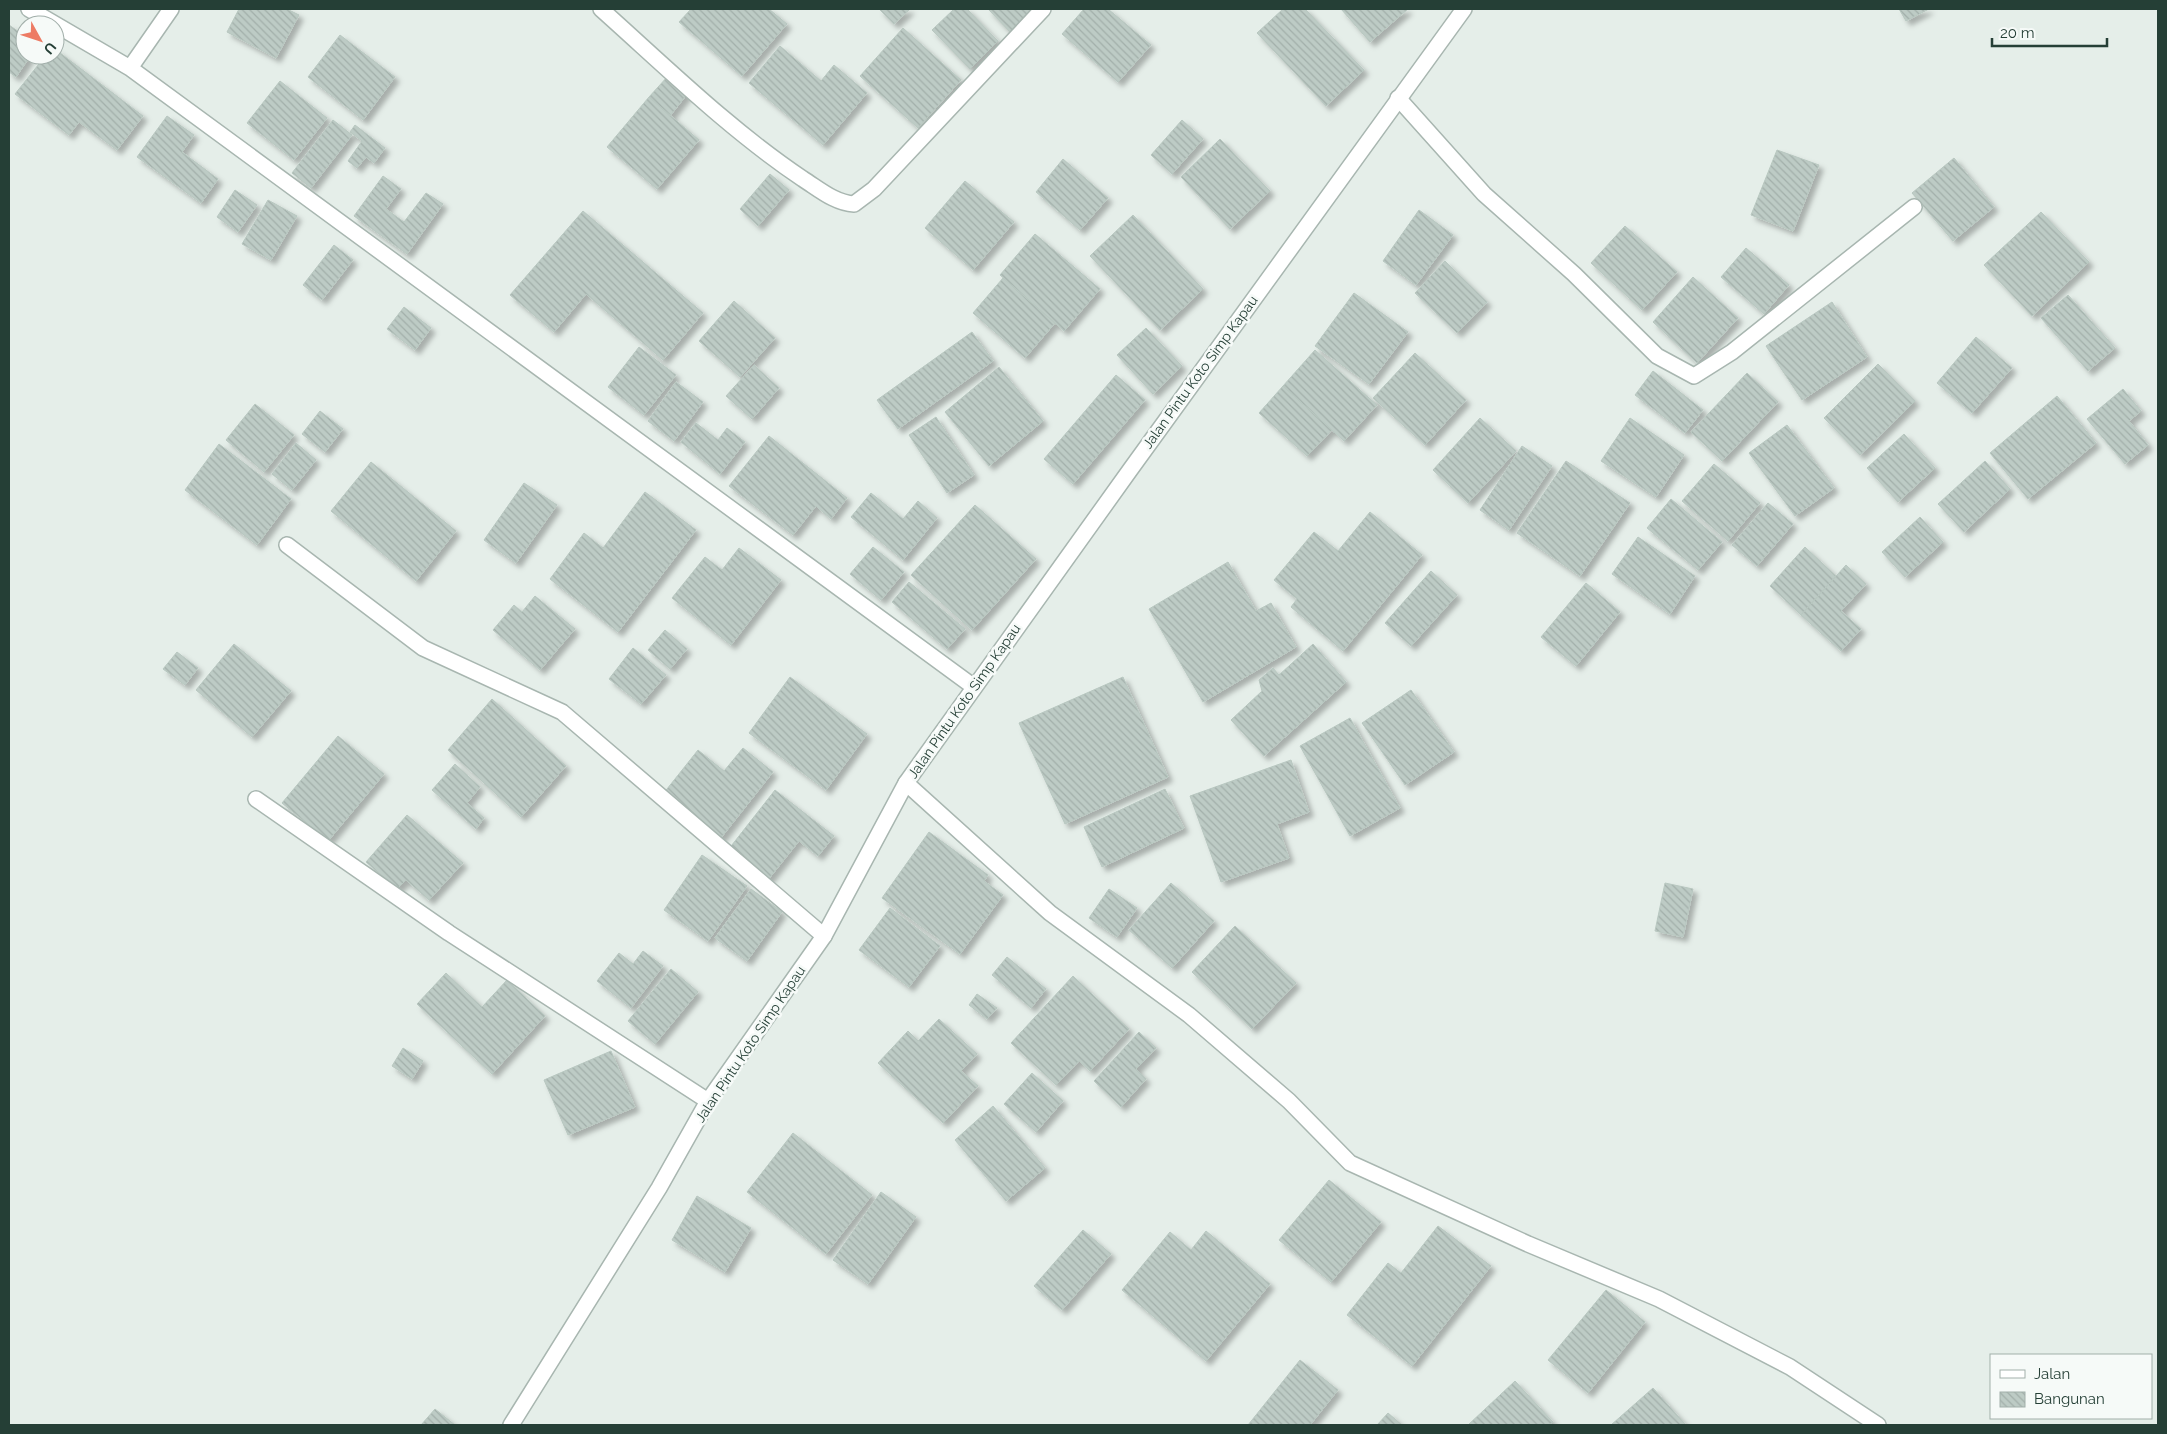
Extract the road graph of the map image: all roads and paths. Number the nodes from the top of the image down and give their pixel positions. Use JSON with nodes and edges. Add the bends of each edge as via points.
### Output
{"nodes":[{"id":1,"x":29,"y":9,"type":"edge"},
{"id":2,"x":171,"y":9,"type":"edge"},
{"id":3,"x":601,"y":9,"type":"edge"},
{"id":4,"x":1043,"y":9,"type":"edge"},
{"id":5,"x":1464,"y":9,"type":"edge"},
{"id":6,"x":130,"y":68,"type":"junction"},
{"id":7,"x":1398,"y":98,"type":"junction"},
{"id":8,"x":1914,"y":207,"type":"dead end"},
{"id":9,"x":287,"y":544,"type":"dead end"},
{"id":10,"x":974,"y":686,"type":"junction"},
{"id":11,"x":906,"y":783,"type":"junction"},
{"id":12,"x":256,"y":800,"type":"dead end"},
{"id":13,"x":824,"y":936,"type":"junction"},
{"id":14,"x":708,"y":1101,"type":"junction"},
{"id":15,"x":511,"y":1425,"type":"edge"},
{"id":16,"x":1878,"y":1425,"type":"edge"}],
"edges":[{"from":1,"to":6,"type":"street"},
{"from":2,"to":6,"type":"street"},
{"from":3,"to":4,"type":"street","via":[[766,154],[826,194],[843,203],[854,204],[874,189]]},
{"from":5,"to":7,"type":"street","name":"Jalan Pintu Koto Simp Kapau"},
{"from":6,"to":10,"type":"street"},
{"from":7,"to":8,"type":"street","via":[[1484,194],[1574,274],[1657,356],[1694,376],[1732,352]]},
{"from":7,"to":10,"type":"street","name":"Jalan Pintu Koto Simp Kapau"},
{"from":9,"to":13,"type":"street","via":[[423,648],[562,712]]},
{"from":10,"to":11,"type":"street","name":"Jalan Pintu Koto Simp Kapau"},
{"from":11,"to":13,"type":"street","name":"Jalan Pintu Koto Simp Kapau"},
{"from":11,"to":16,"type":"street","via":[[1050,913],[1189,1014],[1289,1101],[1350,1162],[1528,1244],[1659,1299],[1790,1366]]},
{"from":12,"to":14,"type":"street","via":[[450,933]]},
{"from":13,"to":14,"type":"street","name":"Jalan Pintu Koto Simp Kapau"},
{"from":14,"to":15,"type":"street","name":"Jalan Pintu Koto Simp Kapau","via":[[659,1188]]}]}
